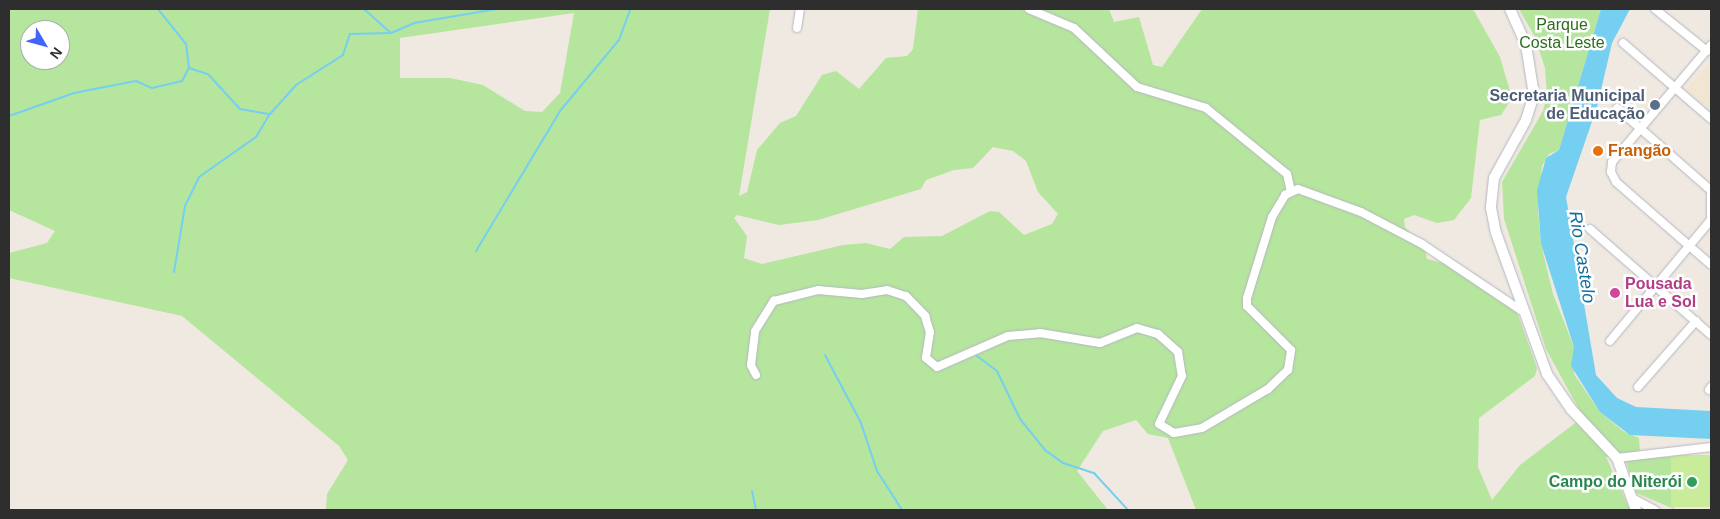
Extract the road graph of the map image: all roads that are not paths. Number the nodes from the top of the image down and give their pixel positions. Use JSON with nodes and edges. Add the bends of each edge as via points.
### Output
{"nodes":[{"id":1,"x":800,"y":9,"type":"edge"},
{"id":2,"x":1029,"y":9,"type":"edge"},
{"id":3,"x":1510,"y":9,"type":"edge"},
{"id":4,"x":1655,"y":9,"type":"edge"},
{"id":5,"x":797,"y":28,"type":"dead end"},
{"id":6,"x":1623,"y":43,"type":"dead end"},
{"id":7,"x":1709,"y":48,"type":"edge"},
{"id":8,"x":1676,"y":87,"type":"junction"},
{"id":9,"x":1617,"y":108,"type":"dead end"},
{"id":10,"x":1711,"y":119,"type":"edge"},
{"id":11,"x":1640,"y":128,"type":"junction"},
{"id":12,"x":1710,"y":188,"type":"edge"},
{"id":13,"x":1290,"y":191,"type":"junction"},
{"id":14,"x":1710,"y":221,"type":"edge"},
{"id":15,"x":1590,"y":229,"type":"dead end"},
{"id":16,"x":1689,"y":246,"type":"junction"},
{"id":17,"x":1711,"y":265,"type":"edge"},
{"id":18,"x":1655,"y":286,"type":"junction"},
{"id":19,"x":1527,"y":315,"type":"junction"},
{"id":20,"x":1696,"y":321,"type":"junction"},
{"id":21,"x":1711,"y":335,"type":"edge"},
{"id":22,"x":1610,"y":340,"type":"dead end"},
{"id":23,"x":756,"y":375,"type":"dead end"},
{"id":24,"x":1638,"y":387,"type":"dead end"},
{"id":25,"x":1711,"y":446,"type":"edge"},
{"id":26,"x":1617,"y":458,"type":"junction"},
{"id":27,"x":1634,"y":499,"type":"junction"},
{"id":28,"x":1636,"y":510,"type":"edge"},
{"id":29,"x":1655,"y":510,"type":"edge"}],
"edges":[{"from":1,"to":5,"type":"street"},
{"from":2,"to":13,"type":"street","via":[[1074,28],[1137,87],[1206,108],[1287,174]]},
{"from":3,"to":19,"type":"main road","via":[[1526,45],[1534,95],[1526,120],[1494,178],[1492,208],[1496,233]]},
{"from":4,"to":7,"type":"street"},
{"from":6,"to":8,"type":"street"},
{"from":7,"to":8,"type":"street"},
{"from":8,"to":10,"type":"street"},
{"from":8,"to":11,"type":"street"},
{"from":9,"to":11,"type":"street"},
{"from":11,"to":12,"type":"street"},
{"from":11,"to":16,"type":"street","via":[[1612,162],[1611,172]]},
{"from":12,"to":14,"type":"street"},
{"from":13,"to":19,"type":"street","via":[[1307,191],[1388,225]]},
{"from":13,"to":23,"type":"street","via":[[1272,217],[1247,298],[1247,306],[1291,350],[1288,370],[1268,389],[1202,428],[1174,433],[1159,424],[1182,376],[1178,352],[1158,334],[1138,328],[1100,343],[1040,333],[1008,336],[937,368],[926,358],[930,332],[925,316],[906,296],[887,290],[862,294],[818,290],[774,301],[756,331],[751,365]]},
{"from":14,"to":16,"type":"street"},
{"from":15,"to":18,"type":"street"},
{"from":16,"to":17,"type":"street"},
{"from":16,"to":18,"type":"street"},
{"from":18,"to":20,"type":"street"},
{"from":18,"to":22,"type":"street"},
{"from":19,"to":26,"type":"main road","via":[[1558,393]]},
{"from":20,"to":21,"type":"street"},
{"from":20,"to":24,"type":"street"},
{"from":25,"to":26,"type":"street"},
{"from":26,"to":27,"type":"main road"},
{"from":27,"to":28,"type":"main road"},
{"from":27,"to":29,"type":"street"}]}
